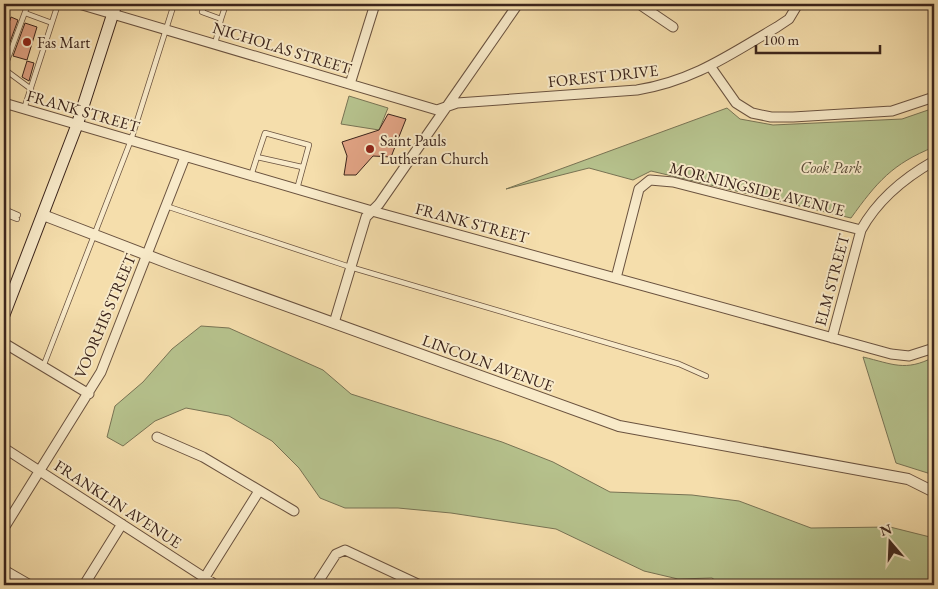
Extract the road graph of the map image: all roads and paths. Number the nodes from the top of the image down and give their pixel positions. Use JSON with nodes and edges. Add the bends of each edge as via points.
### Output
{"nodes":[{"id":1,"x":7,"y":4,"type":"edge"},
{"id":2,"x":28,"y":4,"type":"edge"},
{"id":3,"x":58,"y":4,"type":"edge"},
{"id":4,"x":79,"y":4,"type":"edge"},
{"id":5,"x":174,"y":4,"type":"edge"},
{"id":6,"x":205,"y":4,"type":"edge"},
{"id":7,"x":226,"y":4,"type":"edge"},
{"id":8,"x":375,"y":4,"type":"edge"},
{"id":9,"x":518,"y":4,"type":"edge"},
{"id":10,"x":639,"y":4,"type":"edge"},
{"id":11,"x":798,"y":4,"type":"edge"},
{"id":12,"x":114,"y":9,"type":"edge"},
{"id":13,"x":4,"y":13,"type":"edge"},
{"id":14,"x":25,"y":13,"type":"junction"},
{"id":15,"x":222,"y":19,"type":"junction"},
{"id":16,"x":52,"y":23,"type":"junction"},
{"id":17,"x":673,"y":27,"type":"dead end"},
{"id":18,"x":166,"y":30,"type":"junction"},
{"id":19,"x":215,"y":44,"type":"junction"},
{"id":20,"x":710,"y":66,"type":"junction"},
{"id":21,"x":4,"y":69,"type":"edge"},
{"id":22,"x":350,"y":84,"type":"junction"},
{"id":23,"x":31,"y":89,"type":"junction"},
{"id":24,"x":934,"y":97,"type":"edge"},
{"id":25,"x":4,"y":103,"type":"edge"},
{"id":26,"x":447,"y":107,"type":"junction"},
{"id":27,"x":24,"y":109,"type":"junction"},
{"id":28,"x":77,"y":125,"type":"junction"},
{"id":29,"x":131,"y":140,"type":"junction"},
{"id":30,"x":185,"y":157,"type":"junction"},
{"id":31,"x":257,"y":157,"type":"junction"},
{"id":32,"x":934,"y":161,"type":"edge"},
{"id":33,"x":302,"y":167,"type":"junction"},
{"id":34,"x":251,"y":176,"type":"junction"},
{"id":35,"x":296,"y":189,"type":"junction"},
{"id":36,"x":166,"y":206,"type":"junction"},
{"id":37,"x":4,"y":209,"type":"edge"},
{"id":38,"x":372,"y":211,"type":"junction"},
{"id":39,"x":4,"y":214,"type":"edge"},
{"id":40,"x":43,"y":214,"type":"junction"},
{"id":41,"x":861,"y":230,"type":"junction"},
{"id":42,"x":94,"y":234,"type":"junction"},
{"id":43,"x":147,"y":255,"type":"junction"},
{"id":44,"x":350,"y":267,"type":"junction"},
{"id":45,"x":616,"y":278,"type":"junction"},
{"id":46,"x":4,"y":311,"type":"edge"},
{"id":47,"x":334,"y":323,"type":"junction"},
{"id":48,"x":832,"y":338,"type":"junction"},
{"id":49,"x":4,"y":343,"type":"edge"},
{"id":50,"x":934,"y":348,"type":"edge"},
{"id":51,"x":43,"y":367,"type":"junction"},
{"id":52,"x":706,"y":376,"type":"dead end"},
{"id":53,"x":88,"y":394,"type":"junction"},
{"id":54,"x":157,"y":437,"type":"dead end"},
{"id":55,"x":4,"y":448,"type":"edge"},
{"id":56,"x":40,"y":471,"type":"junction"},
{"id":57,"x":259,"y":490,"type":"junction"},
{"id":58,"x":934,"y":492,"type":"edge"},
{"id":59,"x":294,"y":511,"type":"dead end"},
{"id":60,"x":122,"y":524,"type":"junction"},
{"id":61,"x":4,"y":528,"type":"edge"},
{"id":62,"x":4,"y":570,"type":"edge"},
{"id":63,"x":202,"y":581,"type":"edge"},
{"id":64,"x":30,"y":585,"type":"edge"},
{"id":65,"x":84,"y":585,"type":"edge"},
{"id":66,"x":216,"y":585,"type":"edge"},
{"id":67,"x":316,"y":585,"type":"edge"},
{"id":68,"x":420,"y":585,"type":"edge"}],
"edges":[{"from":1,"to":13,"type":"path"},
{"from":2,"to":14,"type":"lane"},
{"from":3,"to":16,"type":"lane"},
{"from":4,"to":12,"type":"street","name":"NICHOLAS STREET"},
{"from":5,"to":18,"type":"lane"},
{"from":6,"to":15,"type":"lane","via":[[202,12]]},
{"from":7,"to":15,"type":"lane"},
{"from":8,"to":22,"type":"street"},
{"from":9,"to":26,"type":"street"},
{"from":10,"to":17,"type":"street"},
{"from":11,"to":20,"type":"street","name":"FOREST DRIVE","via":[[789,19]]},
{"from":12,"to":18,"type":"street","name":"NICHOLAS STREET"},
{"from":12,"to":28,"type":"main road"},
{"from":14,"to":16,"type":"lane"},
{"from":14,"to":21,"type":"lane"},
{"from":15,"to":19,"type":"lane"},
{"from":16,"to":23,"type":"lane"},
{"from":18,"to":19,"type":"street","name":"NICHOLAS STREET"},
{"from":18,"to":29,"type":"lane"},
{"from":19,"to":22,"type":"street","name":"NICHOLAS STREET"},
{"from":20,"to":24,"type":"street","via":[[736,103],[752,113],[771,117],[892,111]]},
{"from":20,"to":26,"type":"street","name":"FOREST DRIVE","via":[[685,79],[637,90],[457,103]]},
{"from":21,"to":23,"type":"lane"},
{"from":22,"to":26,"type":"street","name":"NICHOLAS STREET","via":[[436,110]]},
{"from":23,"to":27,"type":"lane"},
{"from":25,"to":27,"type":"street","name":"FRANK STREET"},
{"from":26,"to":38,"type":"street"},
{"from":27,"to":28,"type":"street","name":"FRANK STREET"},
{"from":28,"to":29,"type":"street","name":"FRANK STREET"},
{"from":28,"to":40,"type":"main road"},
{"from":29,"to":30,"type":"street","name":"FRANK STREET"},
{"from":29,"to":42,"type":"lane"},
{"from":30,"to":34,"type":"street","name":"FRANK STREET"},
{"from":30,"to":36,"type":"street","name":"VOORHIS STREET"},
{"from":31,"to":33,"type":"lane"},
{"from":31,"to":33,"type":"lane","via":[[266,133],[309,145]]},
{"from":31,"to":34,"type":"lane"},
{"from":32,"to":41,"type":"street","name":"MORNINGSIDE AVENUE","via":[[885,197]]},
{"from":33,"to":35,"type":"lane"},
{"from":34,"to":35,"type":"street","name":"FRANK STREET"},
{"from":35,"to":38,"type":"street","name":"FRANK STREET"},
{"from":36,"to":43,"type":"street","name":"VOORHIS STREET"},
{"from":36,"to":44,"type":"lane"},
{"from":37,"to":39,"type":"lane","via":[[17,217]]},
{"from":38,"to":44,"type":"street","via":[[362,225]]},
{"from":38,"to":45,"type":"street","name":"FRANK STREET"},
{"from":40,"to":42,"type":"street","name":"LINCOLN AVENUE"},
{"from":40,"to":46,"type":"main road"},
{"from":41,"to":45,"type":"street","name":"MORNINGSIDE AVENUE","via":[[673,182],[650,180],[639,189]]},
{"from":41,"to":48,"type":"street","name":"ELM STREET"},
{"from":42,"to":43,"type":"street","name":"LINCOLN AVENUE"},
{"from":42,"to":51,"type":"lane"},
{"from":43,"to":47,"type":"street","name":"LINCOLN AVENUE"},
{"from":43,"to":53,"type":"street","name":"VOORHIS STREET","via":[[101,372]]},
{"from":44,"to":47,"type":"street"},
{"from":44,"to":52,"type":"lane","via":[[678,364]]},
{"from":45,"to":48,"type":"street","name":"FRANK STREET"},
{"from":47,"to":58,"type":"street","name":"LINCOLN AVENUE","via":[[619,426],[908,479]]},
{"from":48,"to":50,"type":"street","name":"FRANK STREET","via":[[900,355],[924,353]]},
{"from":49,"to":51,"type":"street"},
{"from":51,"to":53,"type":"street"},
{"from":53,"to":56,"type":"street","name":"VOORHIS STREET"},
{"from":54,"to":57,"type":"street","via":[[204,457]]},
{"from":55,"to":56,"type":"street","name":"FRANKLIN AVENUE"},
{"from":56,"to":60,"type":"street","name":"FRANKLIN AVENUE"},
{"from":56,"to":61,"type":"street","name":"VOORHIS STREET"},
{"from":57,"to":59,"type":"street"},
{"from":57,"to":63,"type":"street"},
{"from":60,"to":63,"type":"street","name":"FRANKLIN AVENUE"},
{"from":60,"to":65,"type":"street"},
{"from":62,"to":64,"type":"street"},
{"from":63,"to":66,"type":"street","name":"FRANKLIN AVENUE"},
{"from":67,"to":68,"type":"street","via":[[336,554],[349,551]]}]}
